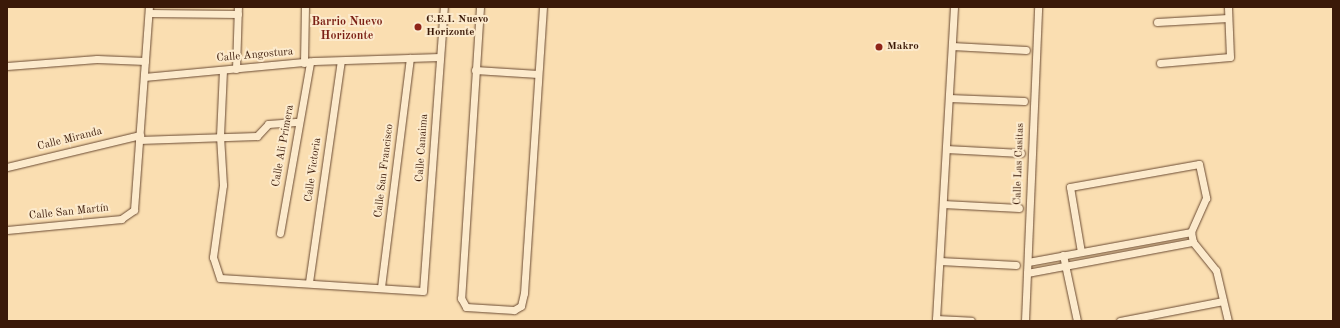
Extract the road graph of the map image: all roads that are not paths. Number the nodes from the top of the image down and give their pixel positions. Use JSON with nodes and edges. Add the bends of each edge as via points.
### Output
{"nodes":[{"id":1,"x":305,"y":7,"type":"edge"},
{"id":2,"x":444,"y":7,"type":"edge"},
{"id":3,"x":480,"y":7,"type":"edge"},
{"id":4,"x":543,"y":7,"type":"edge"},
{"id":5,"x":954,"y":7,"type":"edge"},
{"id":6,"x":1038,"y":7,"type":"edge"},
{"id":7,"x":1228,"y":7,"type":"edge"},
{"id":8,"x":149,"y":10,"type":"edge"},
{"id":9,"x":238,"y":11,"type":"edge"},
{"id":10,"x":1228,"y":18,"type":"junction"},
{"id":11,"x":1157,"y":22,"type":"dead end"},
{"id":12,"x":952,"y":46,"type":"junction"},
{"id":13,"x":1026,"y":50,"type":"dead end"},
{"id":14,"x":440,"y":57,"type":"junction"},
{"id":15,"x":410,"y":58,"type":"junction"},
{"id":16,"x":145,"y":61,"type":"junction"},
{"id":17,"x":341,"y":61,"type":"junction"},
{"id":18,"x":307,"y":62,"type":"junction"},
{"id":19,"x":1160,"y":63,"type":"dead end"},
{"id":20,"x":7,"y":66,"type":"edge"},
{"id":21,"x":236,"y":69,"type":"junction"},
{"id":22,"x":223,"y":70,"type":"junction"},
{"id":23,"x":475,"y":70,"type":"junction"},
{"id":24,"x":538,"y":74,"type":"junction"},
{"id":25,"x":144,"y":77,"type":"junction"},
{"id":26,"x":949,"y":98,"type":"junction"},
{"id":27,"x":1024,"y":102,"type":"dead end"},
{"id":28,"x":299,"y":122,"type":"junction"},
{"id":29,"x":220,"y":136,"type":"junction"},
{"id":30,"x":139,"y":138,"type":"junction"},
{"id":31,"x":946,"y":150,"type":"junction"},
{"id":32,"x":1022,"y":153,"type":"dead end"},
{"id":33,"x":7,"y":167,"type":"edge"},
{"id":34,"x":943,"y":204,"type":"junction"},
{"id":35,"x":1019,"y":208,"type":"dead end"},
{"id":36,"x":7,"y":230,"type":"edge"},
{"id":37,"x":1191,"y":232,"type":"junction"},
{"id":38,"x":280,"y":233,"type":"dead end"},
{"id":39,"x":1193,"y":242,"type":"junction"},
{"id":40,"x":1081,"y":252,"type":"junction"},
{"id":41,"x":1063,"y":255,"type":"junction"},
{"id":42,"x":940,"y":261,"type":"junction"},
{"id":43,"x":1028,"y":262,"type":"junction"},
{"id":44,"x":1016,"y":265,"type":"dead end"},
{"id":45,"x":1065,"y":266,"type":"junction"},
{"id":46,"x":1027,"y":273,"type":"junction"},
{"id":47,"x":309,"y":282,"type":"junction"},
{"id":48,"x":381,"y":288,"type":"junction"},
{"id":49,"x":1224,"y":301,"type":"junction"},
{"id":50,"x":971,"y":321,"type":"edge"},
{"id":51,"x":1025,"y":321,"type":"edge"},
{"id":52,"x":1077,"y":321,"type":"edge"},
{"id":53,"x":1120,"y":321,"type":"edge"},
{"id":54,"x":1228,"y":321,"type":"edge"}],
"edges":[{"from":1,"to":18,"type":"street","name":"Calle Ali Primera"},
{"from":2,"to":14,"type":"street","name":"Calle Canaima"},
{"from":3,"to":23,"type":"street"},
{"from":4,"to":24,"type":"street"},
{"from":5,"to":12,"type":"street"},
{"from":6,"to":43,"type":"street","name":"Calle Las Casitas"},
{"from":7,"to":10,"type":"street"},
{"from":8,"to":9,"type":"street"},
{"from":8,"to":16,"type":"street"},
{"from":9,"to":21,"type":"street"},
{"from":10,"to":11,"type":"street"},
{"from":10,"to":19,"type":"street","via":[[1230,57]]},
{"from":12,"to":13,"type":"street"},
{"from":12,"to":26,"type":"street"},
{"from":14,"to":15,"type":"street","name":"Calle Angostura"},
{"from":14,"to":48,"type":"street","name":"Calle Canaima","via":[[423,291]]},
{"from":15,"to":17,"type":"street","name":"Calle Angostura"},
{"from":15,"to":48,"type":"street","name":"Calle San Francisco"},
{"from":16,"to":20,"type":"street","via":[[97,59]]},
{"from":16,"to":25,"type":"street"},
{"from":17,"to":18,"type":"street","name":"Calle Angostura"},
{"from":17,"to":47,"type":"street","name":"Calle Victoria"},
{"from":18,"to":21,"type":"street","name":"Calle Angostura"},
{"from":18,"to":28,"type":"street","name":"Calle Ali Primera"},
{"from":21,"to":22,"type":"street","name":"Calle Angostura"},
{"from":22,"to":25,"type":"street","name":"Calle Angostura"},
{"from":22,"to":29,"type":"street"},
{"from":23,"to":24,"type":"street"},
{"from":23,"to":24,"type":"street","via":[[461,298],[469,308],[514,310],[523,302]]},
{"from":25,"to":30,"type":"street"},
{"from":26,"to":27,"type":"street"},
{"from":26,"to":31,"type":"street"},
{"from":28,"to":29,"type":"street","name":"Calle Miranda","via":[[268,124],[257,136]]},
{"from":28,"to":38,"type":"street","name":"Calle Ali Primera"},
{"from":29,"to":30,"type":"street","name":"Calle Miranda"},
{"from":29,"to":47,"type":"street","via":[[223,185],[214,257],[217,274],[225,280]]},
{"from":30,"to":33,"type":"street","name":"Calle Miranda"},
{"from":30,"to":36,"type":"street","name":"Calle San Martín","via":[[135,206],[132,213],[121,219]]},
{"from":31,"to":32,"type":"street"},
{"from":31,"to":34,"type":"street"},
{"from":34,"to":35,"type":"street"},
{"from":34,"to":42,"type":"street"},
{"from":37,"to":39,"type":"street"},
{"from":37,"to":40,"type":"street"},
{"from":37,"to":40,"type":"street","via":[[1206,198],[1200,164],[1070,187]]},
{"from":39,"to":45,"type":"street"},
{"from":39,"to":49,"type":"street","via":[[1214,266]]},
{"from":40,"to":41,"type":"street"},
{"from":41,"to":43,"type":"street"},
{"from":41,"to":45,"type":"street"},
{"from":42,"to":44,"type":"street"},
{"from":42,"to":50,"type":"street","via":[[936,319]]},
{"from":43,"to":46,"type":"street","name":"Calle Las Casitas"},
{"from":45,"to":46,"type":"street"},
{"from":45,"to":52,"type":"street"},
{"from":46,"to":51,"type":"street","name":"Calle Las Casitas"},
{"from":47,"to":48,"type":"street"},
{"from":49,"to":53,"type":"street"},
{"from":49,"to":54,"type":"street"}]}
